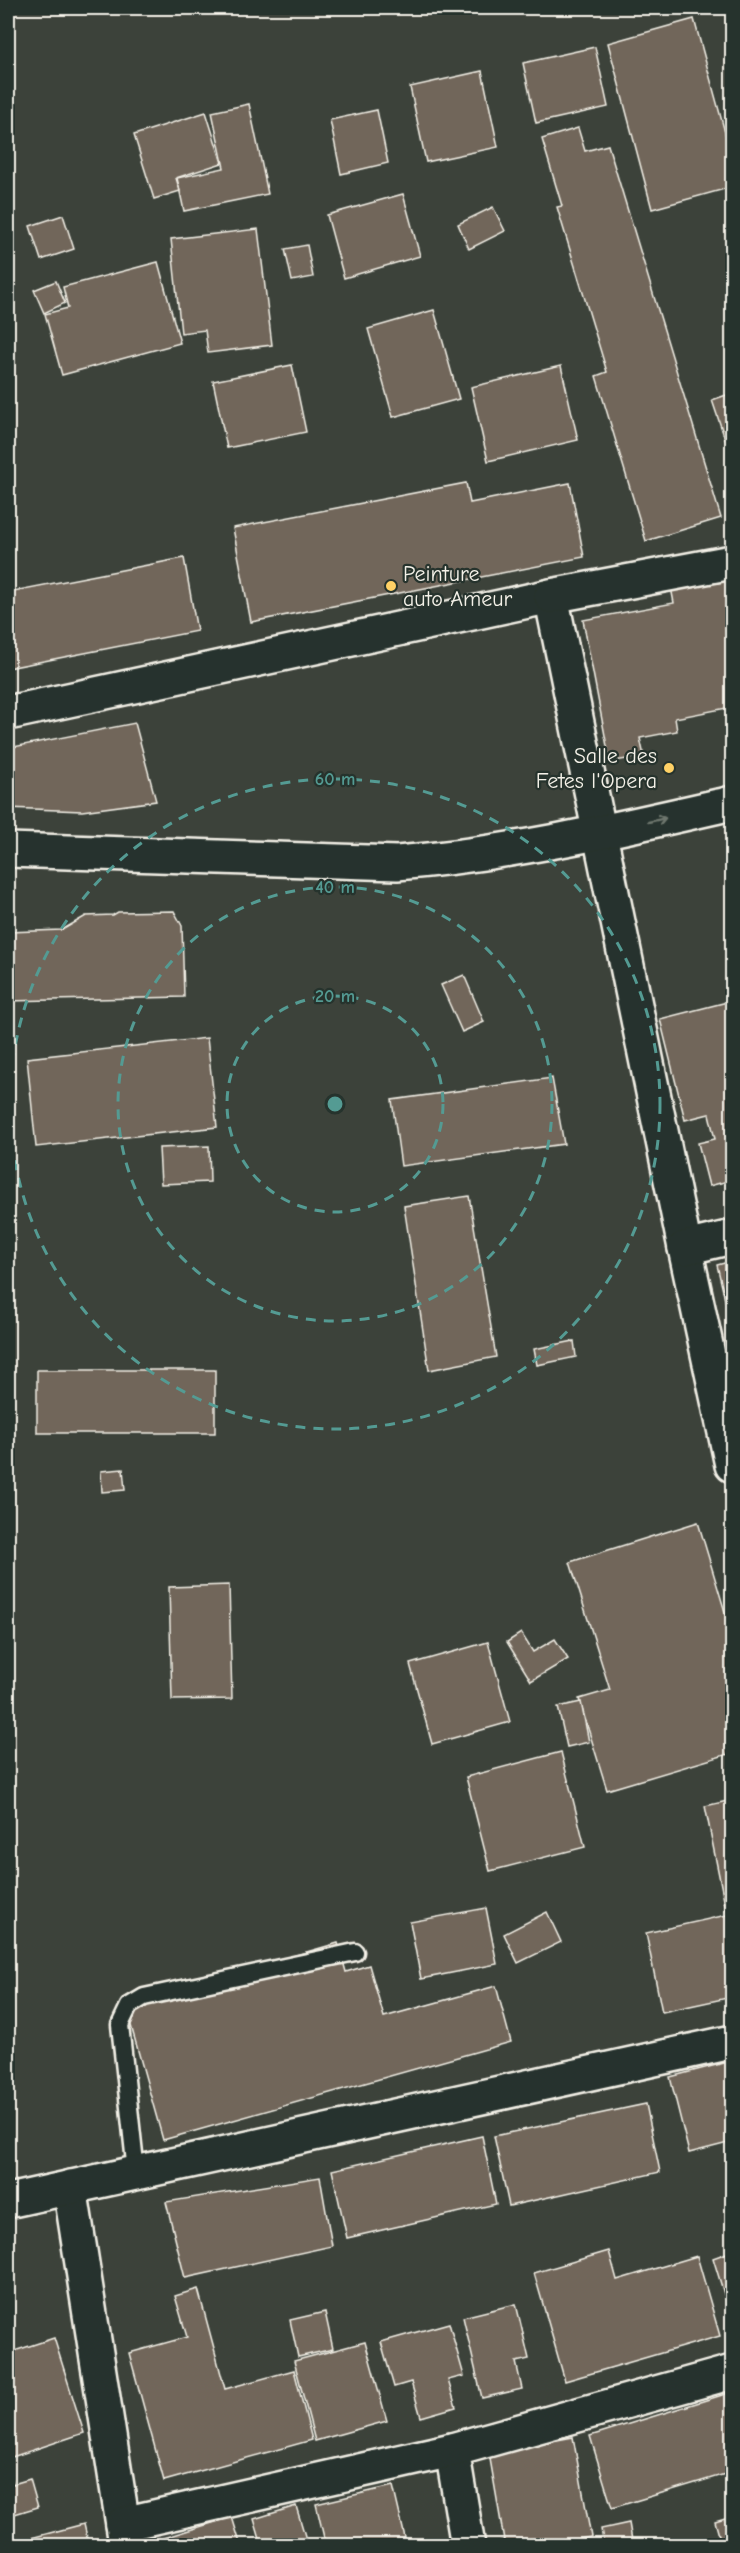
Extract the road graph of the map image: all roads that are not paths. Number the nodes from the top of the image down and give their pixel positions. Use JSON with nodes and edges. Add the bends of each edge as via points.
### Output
{"nodes":[{"id":1,"x":732,"y":562,"type":"edge"},
{"id":2,"x":550,"y":596,"type":"junction"},
{"id":3,"x":8,"y":713,"type":"edge"},
{"id":4,"x":732,"y":802,"type":"edge"},
{"id":5,"x":600,"y":832,"type":"junction"},
{"id":6,"x":8,"y":850,"type":"edge"},
{"id":7,"x":732,"y":1237,"type":"edge"},
{"id":8,"x":685,"y":1248,"type":"junction"},
{"id":9,"x":732,"y":1465,"type":"edge"},
{"id":10,"x":355,"y":1952,"type":"dead end"},
{"id":11,"x":732,"y":2042,"type":"edge"},
{"id":12,"x":136,"y":2172,"type":"junction"},
{"id":13,"x":70,"y":2187,"type":"junction"},
{"id":14,"x":8,"y":2201,"type":"edge"},
{"id":15,"x":732,"y":2372,"type":"edge"},
{"id":16,"x":452,"y":2450,"type":"junction"},
{"id":17,"x":125,"y":2535,"type":"edge"},
{"id":18,"x":468,"y":2546,"type":"edge"}],
"edges":[{"from":1,"to":2,"type":"street"},
{"from":2,"to":3,"type":"street"},
{"from":2,"to":5,"type":"street"},
{"from":5,"to":4,"type":"street","one_way":true},
{"from":5,"to":6,"type":"street","via":[[457,858],[397,863]]},
{"from":5,"to":8,"type":"street"},
{"from":7,"to":8,"type":"street"},
{"from":8,"to":9,"type":"street"},
{"from":10,"to":12,"type":"lane","via":[[144,1997],[129,2006],[120,2025]]},
{"from":11,"to":12,"type":"street"},
{"from":12,"to":13,"type":"street"},
{"from":13,"to":14,"type":"street"},
{"from":13,"to":17,"type":"street"},
{"from":15,"to":16,"type":"street"},
{"from":16,"to":17,"type":"street"},
{"from":16,"to":18,"type":"street"}]}
